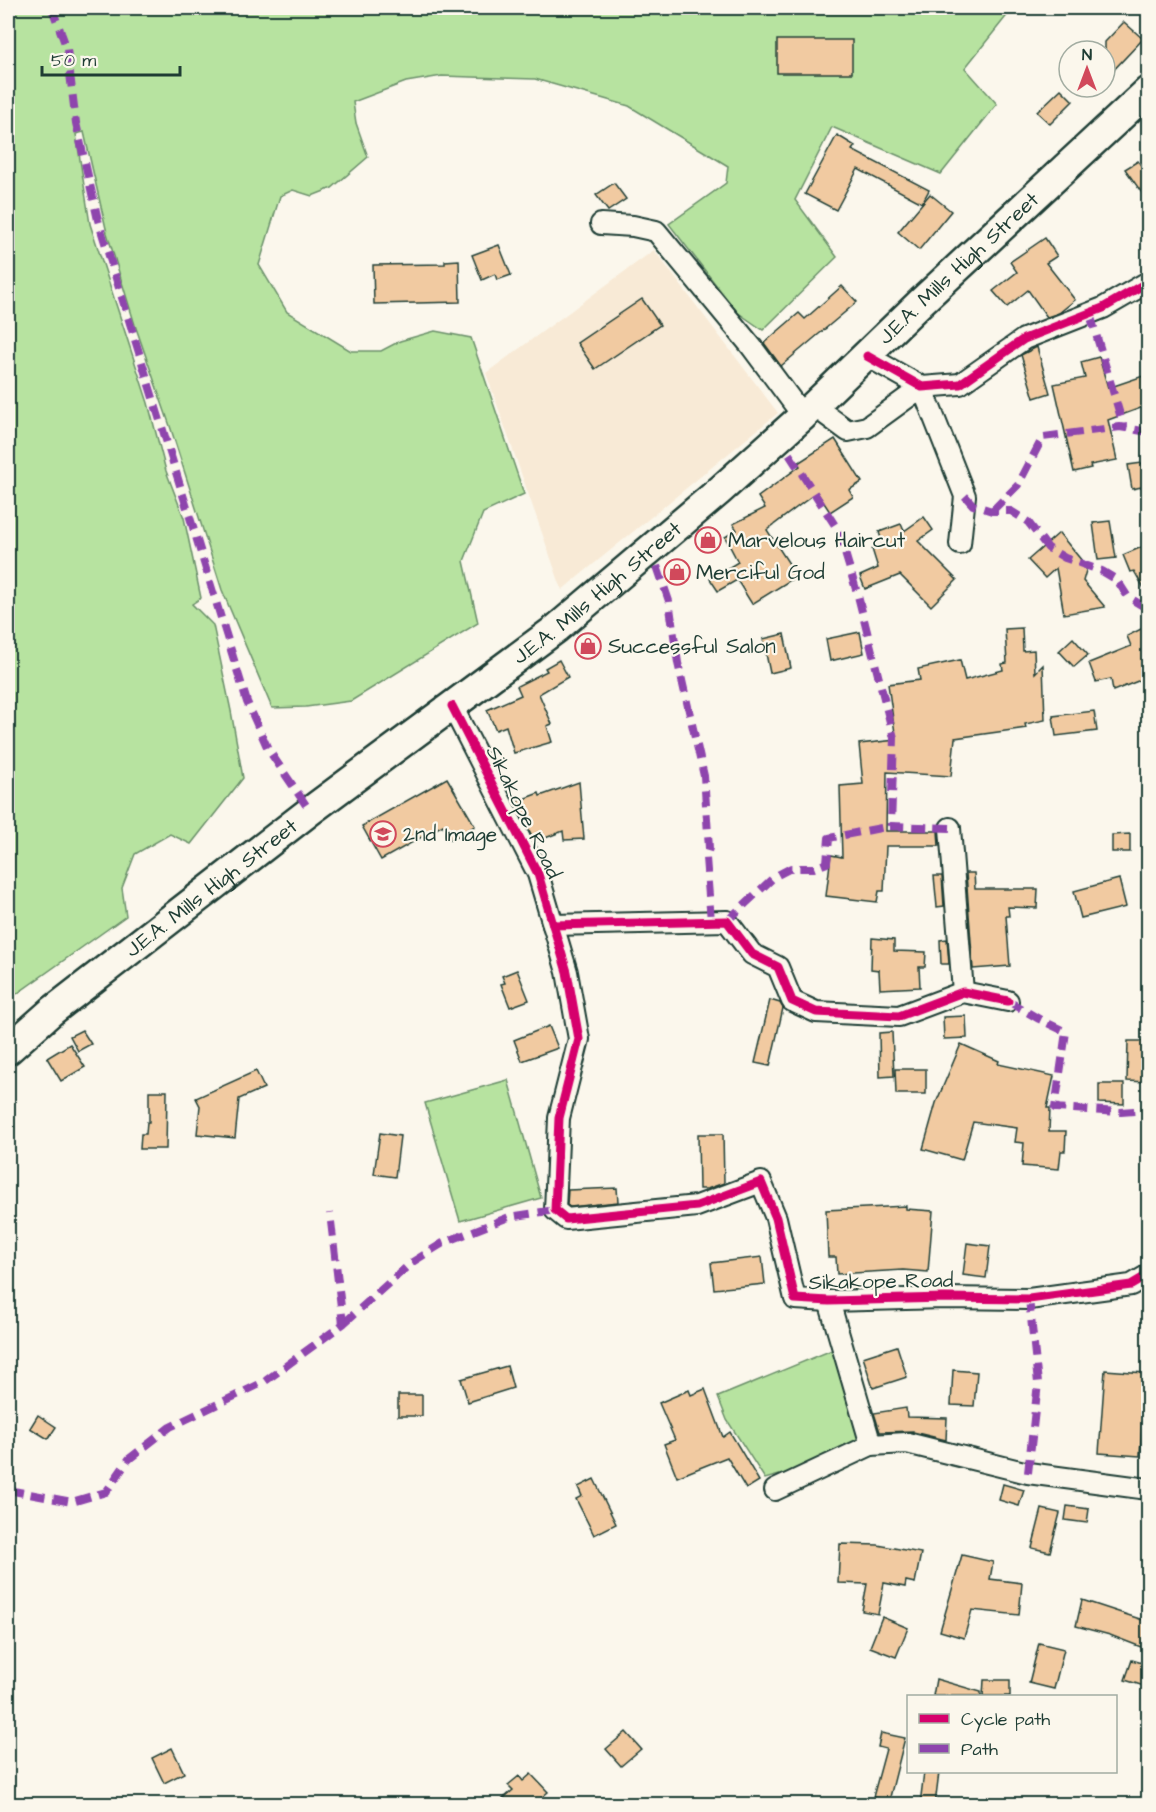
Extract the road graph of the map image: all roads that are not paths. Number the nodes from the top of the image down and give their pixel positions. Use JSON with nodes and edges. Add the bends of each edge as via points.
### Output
{"nodes":[{"id":1,"x":1149,"y":90,"type":"edge"},
{"id":2,"x":601,"y":224,"type":"dead end"},
{"id":3,"x":1149,"y":282,"type":"edge"},
{"id":4,"x":867,"y":356,"type":"junction"},
{"id":5,"x":922,"y":387,"type":"junction"},
{"id":6,"x":809,"y":411,"type":"junction"},
{"id":7,"x":960,"y":544,"type":"dead end"},
{"id":8,"x":452,"y":706,"type":"junction"},
{"id":9,"x":950,"y":828,"type":"dead end"},
{"id":10,"x":553,"y":925,"type":"junction"},
{"id":11,"x":963,"y":992,"type":"junction"},
{"id":12,"x":1008,"y":1001,"type":"dead end"},
{"id":13,"x":8,"y":1050,"type":"edge"},
{"id":14,"x":1149,"y":1275,"type":"edge"},
{"id":15,"x":829,"y":1301,"type":"junction"},
{"id":16,"x":871,"y":1445,"type":"junction"},
{"id":17,"x":1149,"y":1489,"type":"edge"},
{"id":18,"x":775,"y":1490,"type":"dead end"}],
"edges":[{"from":1,"to":4,"type":"highway","name":"J.E.A. Mills High Street"},
{"from":2,"to":6,"type":"street","via":[[656,231]]},
{"from":3,"to":5,"type":"street","via":[[1103,308],[1024,339],[960,384]]},
{"from":4,"to":5,"type":"street"},
{"from":4,"to":6,"type":"highway","name":"J.E.A. Mills High Street"},
{"from":5,"to":6,"type":"street","via":[[867,427],[848,431]]},
{"from":5,"to":7,"type":"street","via":[[965,496]]},
{"from":6,"to":8,"type":"highway","name":"J.E.A. Mills High Street","via":[[557,628]]},
{"from":8,"to":10,"type":"street","name":"Sikakope Road","via":[[538,874]]},
{"from":8,"to":13,"type":"highway","name":"J.E.A. Mills High Street","via":[[238,866]]},
{"from":9,"to":11,"type":"street"},
{"from":10,"to":11,"type":"street","via":[[726,921],[752,954],[778,967],[792,1001],[816,1012],[899,1016]]},
{"from":10,"to":15,"type":"street","name":"Sikakope Road","via":[[567,972],[579,1039],[560,1118],[555,1210],[566,1219],[697,1206],[761,1182],[776,1218],[795,1299]]},
{"from":11,"to":12,"type":"street"},
{"from":14,"to":15,"type":"street","name":"Sikakope Road","via":[[1131,1285],[1029,1299]]},
{"from":15,"to":16,"type":"street"},
{"from":16,"to":17,"type":"street","via":[[907,1443],[1028,1473]]},
{"from":16,"to":18,"type":"street"}]}
